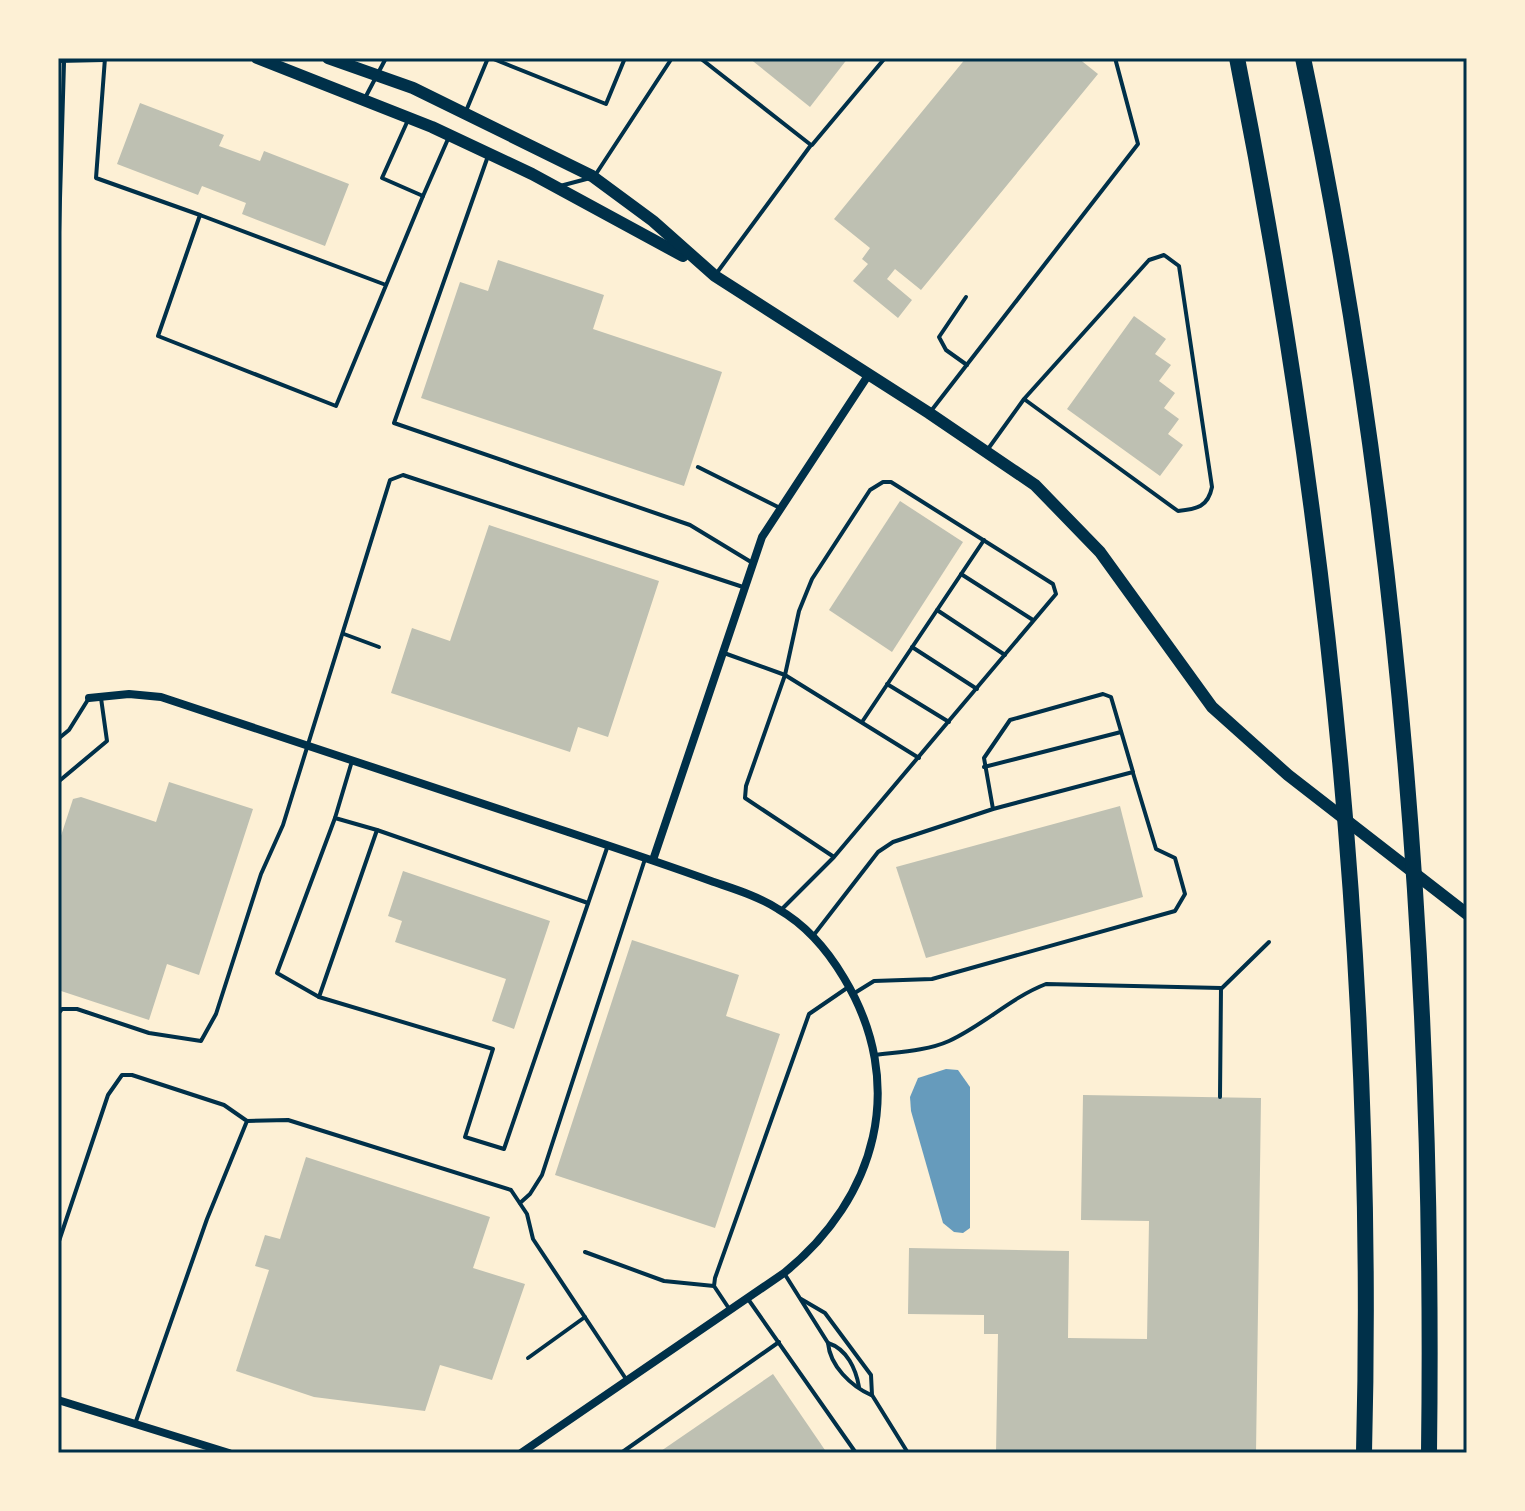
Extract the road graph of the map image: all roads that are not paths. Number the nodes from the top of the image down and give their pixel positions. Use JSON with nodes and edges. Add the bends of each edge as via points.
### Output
{"nodes":[{"id":1,"x":257,"y":58,"type":"edge"},
{"id":2,"x":328,"y":58,"type":"edge"},
{"id":3,"x":386,"y":58,"type":"edge"},
{"id":4,"x":489,"y":58,"type":"edge"},
{"id":5,"x":625,"y":58,"type":"edge"},
{"id":6,"x":672,"y":58,"type":"edge"},
{"id":7,"x":700,"y":58,"type":"edge"},
{"id":8,"x":885,"y":58,"type":"edge"},
{"id":9,"x":1115,"y":58,"type":"edge"},
{"id":10,"x":1237,"y":58,"type":"edge"},
{"id":11,"x":1303,"y":58,"type":"edge"},
{"id":12,"x":104,"y":59,"type":"edge"},
{"id":13,"x":61,"y":62,"type":"edge"},
{"id":14,"x":378,"y":76,"type":"junction"},
{"id":15,"x":364,"y":100,"type":"junction"},
{"id":16,"x":465,"y":113,"type":"junction"},
{"id":17,"x":409,"y":118,"type":"junction"},
{"id":18,"x":450,"y":135,"type":"junction"},
{"id":19,"x":489,"y":153,"type":"junction"},
{"id":20,"x":806,"y":153,"type":"junction"},
{"id":21,"x":594,"y":177,"type":"junction"},
{"id":22,"x":556,"y":187,"type":"junction"},
{"id":23,"x":423,"y":196,"type":"junction"},
{"id":24,"x":200,"y":215,"type":"junction"},
{"id":25,"x":696,"y":263,"type":"junction"},
{"id":26,"x":58,"y":266,"type":"edge"},
{"id":27,"x":715,"y":276,"type":"junction"},
{"id":28,"x":386,"y":285,"type":"junction"},
{"id":29,"x":966,"y":297,"type":"dead end"},
{"id":30,"x":967,"y":365,"type":"junction"},
{"id":31,"x":869,"y":374,"type":"junction"},
{"id":32,"x":1024,"y":399,"type":"junction"},
{"id":33,"x":929,"y":413,"type":"junction"},
{"id":34,"x":986,"y":451,"type":"junction"},
{"id":35,"x":698,"y":467,"type":"dead end"},
{"id":36,"x":780,"y":508,"type":"junction"},
{"id":37,"x":984,"y":540,"type":"junction"},
{"id":38,"x":751,"y":562,"type":"junction"},
{"id":39,"x":961,"y":574,"type":"junction"},
{"id":40,"x":743,"y":587,"type":"junction"},
{"id":41,"x":937,"y":610,"type":"junction"},
{"id":42,"x":1034,"y":620,"type":"junction"},
{"id":43,"x":344,"y":634,"type":"junction"},
{"id":44,"x":379,"y":647,"type":"dead end"},
{"id":45,"x":912,"y":647,"type":"junction"},
{"id":46,"x":721,"y":652,"type":"junction"},
{"id":47,"x":1005,"y":655,"type":"junction"},
{"id":48,"x":785,"y":675,"type":"junction"},
{"id":49,"x":887,"y":684,"type":"junction"},
{"id":50,"x":977,"y":689,"type":"junction"},
{"id":51,"x":101,"y":696,"type":"junction"},
{"id":52,"x":89,"y":698,"type":"joint"},
{"id":53,"x":862,"y":722,"type":"junction"},
{"id":54,"x":949,"y":722,"type":"junction"},
{"id":55,"x":1121,"y":732,"type":"junction"},
{"id":56,"x":58,"y":739,"type":"edge"},
{"id":57,"x":307,"y":746,"type":"junction"},
{"id":58,"x":919,"y":758,"type":"junction"},
{"id":59,"x":352,"y":761,"type":"junction"},
{"id":60,"x":984,"y":767,"type":"junction"},
{"id":61,"x":1133,"y":772,"type":"junction"},
{"id":62,"x":58,"y":782,"type":"edge"},
{"id":63,"x":993,"y":809,"type":"junction"},
{"id":64,"x":335,"y":818,"type":"junction"},
{"id":65,"x":377,"y":830,"type":"junction"},
{"id":66,"x":608,"y":845,"type":"junction"},
{"id":67,"x":834,"y":857,"type":"junction"},
{"id":68,"x":649,"y":858,"type":"junction"},
{"id":69,"x":588,"y":903,"type":"junction"},
{"id":70,"x":781,"y":910,"type":"junction"},
{"id":71,"x":1466,"y":914,"type":"edge"},
{"id":72,"x":813,"y":936,"type":"junction"},
{"id":73,"x":1269,"y":942,"type":"dead end"},
{"id":74,"x":1221,"y":988,"type":"junction"},
{"id":75,"x":851,"y":990,"type":"junction"},
{"id":76,"x":319,"y":997,"type":"junction"},
{"id":77,"x":58,"y":1014,"type":"edge"},
{"id":78,"x":874,"y":1055,"type":"junction"},
{"id":79,"x":1220,"y":1097,"type":"dead end"},
{"id":80,"x":247,"y":1121,"type":"junction"},
{"id":81,"x":520,"y":1203,"type":"junction"},
{"id":82,"x":58,"y":1244,"type":"edge"},
{"id":83,"x":585,"y":1252,"type":"dead end"},
{"id":84,"x":784,"y":1273,"type":"junction"},
{"id":85,"x":714,"y":1286,"type":"junction"},
{"id":86,"x":748,"y":1299,"type":"junction"},
{"id":87,"x":801,"y":1299,"type":"junction"},
{"id":88,"x":730,"y":1310,"type":"junction"},
{"id":89,"x":585,"y":1317,"type":"junction"},
{"id":90,"x":779,"y":1342,"type":"junction"},
{"id":91,"x":828,"y":1343,"type":"junction"},
{"id":92,"x":528,"y":1358,"type":"dead end"},
{"id":93,"x":627,"y":1380,"type":"junction"},
{"id":94,"x":859,"y":1389,"type":"junction"},
{"id":95,"x":872,"y":1395,"type":"junction"},
{"id":96,"x":58,"y":1400,"type":"edge"},
{"id":97,"x":135,"y":1424,"type":"junction"},
{"id":98,"x":229,"y":1453,"type":"edge"},
{"id":99,"x":521,"y":1453,"type":"edge"},
{"id":100,"x":621,"y":1453,"type":"edge"},
{"id":101,"x":856,"y":1453,"type":"edge"},
{"id":102,"x":908,"y":1453,"type":"edge"},
{"id":103,"x":1364,"y":1453,"type":"edge"},
{"id":104,"x":1429,"y":1453,"type":"edge"}],
"edges":[{"from":1,"to":15,"type":"main road"},
{"from":2,"to":14,"type":"main road"},
{"from":3,"to":14,"type":"lane"},
{"from":4,"to":5,"type":"lane","via":[[606,104]]},
{"from":4,"to":16,"type":"lane"},
{"from":6,"to":21,"type":"lane"},
{"from":7,"to":20,"type":"lane","via":[[811,145]]},
{"from":8,"to":20,"type":"lane"},
{"from":9,"to":30,"type":"lane","via":[[1138,144]]},
{"from":10,"to":103,"type":"highway","via":[[1300,422],[1334,697],[1361,1120]]},
{"from":11,"to":104,"type":"highway","via":[[1363,400],[1402,728],[1425,1063]]},
{"from":12,"to":13,"type":"lane"},
{"from":12,"to":24,"type":"lane","via":[[96,178]]},
{"from":13,"to":26,"type":"lane"},
{"from":14,"to":15,"type":"lane"},
{"from":14,"to":16,"type":"main road"},
{"from":15,"to":17,"type":"main road"},
{"from":16,"to":21,"type":"main road"},
{"from":17,"to":18,"type":"main road"},
{"from":17,"to":23,"type":"lane","via":[[382,178]]},
{"from":18,"to":19,"type":"main road"},
{"from":18,"to":23,"type":"lane"},
{"from":19,"to":22,"type":"main road"},
{"from":19,"to":38,"type":"lane","via":[[394,423],[690,525]]},
{"from":20,"to":27,"type":"lane"},
{"from":21,"to":22,"type":"lane"},
{"from":21,"to":25,"type":"main road","via":[[653,221]]},
{"from":22,"to":25,"type":"main road"},
{"from":23,"to":28,"type":"lane"},
{"from":24,"to":28,"type":"lane"},
{"from":24,"to":28,"type":"lane","via":[[158,336],[336,406]]},
{"from":25,"to":27,"type":"main road"},
{"from":27,"to":31,"type":"main road"},
{"from":29,"to":30,"type":"lane","via":[[939,337],[946,350]]},
{"from":30,"to":33,"type":"lane"},
{"from":31,"to":33,"type":"main road"},
{"from":31,"to":36,"type":"street"},
{"from":32,"to":32,"type":"lane","via":[[1149,260],[1173,258],[1179,266],[1210,498],[1202,507],[1178,511]]},
{"from":32,"to":34,"type":"lane"},
{"from":33,"to":34,"type":"main road"},
{"from":34,"to":71,"type":"main road","via":[[1035,485],[1100,552],[1212,707],[1288,775]]},
{"from":35,"to":36,"type":"lane"},
{"from":36,"to":38,"type":"street"},
{"from":37,"to":39,"type":"lane"},
{"from":37,"to":42,"type":"lane","via":[[1053,584],[1056,594]]},
{"from":37,"to":48,"type":"lane","via":[[891,482],[870,490],[812,579]]},
{"from":38,"to":40,"type":"street"},
{"from":39,"to":41,"type":"lane"},
{"from":39,"to":42,"type":"lane"},
{"from":40,"to":43,"type":"lane","via":[[403,475],[390,480]]},
{"from":40,"to":46,"type":"street"},
{"from":41,"to":45,"type":"lane"},
{"from":41,"to":47,"type":"lane"},
{"from":42,"to":47,"type":"lane"},
{"from":43,"to":44,"type":"lane"},
{"from":43,"to":57,"type":"lane"},
{"from":45,"to":49,"type":"lane"},
{"from":45,"to":50,"type":"lane"},
{"from":46,"to":48,"type":"lane"},
{"from":46,"to":68,"type":"street"},
{"from":47,"to":50,"type":"lane"},
{"from":48,"to":53,"type":"lane"},
{"from":48,"to":67,"type":"lane","via":[[745,798]]},
{"from":49,"to":53,"type":"lane"},
{"from":49,"to":54,"type":"lane"},
{"from":50,"to":54,"type":"lane"},
{"from":51,"to":52,"type":"street"},
{"from":51,"to":57,"type":"street","via":[[161,697]]},
{"from":51,"to":62,"type":"lane","via":[[107,741]]},
{"from":52,"to":56,"type":"lane"},
{"from":53,"to":58,"type":"lane"},
{"from":54,"to":58,"type":"lane"},
{"from":55,"to":60,"type":"lane"},
{"from":55,"to":60,"type":"lane","via":[[1107,694],[1016,715],[987,750]]},
{"from":55,"to":61,"type":"lane"},
{"from":57,"to":59,"type":"street"},
{"from":57,"to":77,"type":"lane","via":[[216,1014],[201,1041],[149,1033],[77,1009]]},
{"from":58,"to":67,"type":"lane"},
{"from":59,"to":64,"type":"lane"},
{"from":59,"to":66,"type":"street"},
{"from":60,"to":63,"type":"lane"},
{"from":61,"to":63,"type":"lane"},
{"from":61,"to":75,"type":"lane","via":[[1156,849],[1175,858],[1185,894],[1175,911],[932,979],[893,978]]},
{"from":63,"to":72,"type":"lane","via":[[893,842],[878,852]]},
{"from":64,"to":65,"type":"lane"},
{"from":64,"to":76,"type":"lane","via":[[277,973]]},
{"from":65,"to":69,"type":"lane"},
{"from":65,"to":76,"type":"lane"},
{"from":66,"to":68,"type":"street"},
{"from":66,"to":69,"type":"lane"},
{"from":67,"to":70,"type":"lane"},
{"from":68,"to":70,"type":"street"},
{"from":68,"to":81,"type":"lane","via":[[542,1175]]},
{"from":69,"to":76,"type":"lane","via":[[504,1149],[465,1137],[493,1049]]},
{"from":70,"to":72,"type":"street"},
{"from":72,"to":75,"type":"street"},
{"from":73,"to":74,"type":"lane"},
{"from":74,"to":78,"type":"lane","via":[[1046,984],[1020,994],[944,1044]]},
{"from":74,"to":79,"type":"lane"},
{"from":75,"to":78,"type":"street"},
{"from":75,"to":85,"type":"lane","via":[[809,1014]]},
{"from":78,"to":84,"type":"street","via":[[877,1113],[864,1169],[832,1227]]},
{"from":80,"to":81,"type":"lane","via":[[288,1120],[511,1190]]},
{"from":80,"to":82,"type":"lane","via":[[224,1105],[122,1075],[108,1095]]},
{"from":80,"to":97,"type":"lane"},
{"from":81,"to":89,"type":"lane","via":[[533,1239]]},
{"from":83,"to":85,"type":"lane","via":[[664,1281]]},
{"from":84,"to":86,"type":"street"},
{"from":84,"to":87,"type":"lane"},
{"from":85,"to":88,"type":"lane"},
{"from":86,"to":88,"type":"street"},
{"from":86,"to":90,"type":"lane"},
{"from":87,"to":91,"type":"lane"},
{"from":87,"to":95,"type":"lane","via":[[825,1313],[855,1352],[871,1375]]},
{"from":88,"to":93,"type":"street"},
{"from":89,"to":92,"type":"lane"},
{"from":89,"to":93,"type":"lane"},
{"from":90,"to":100,"type":"lane"},
{"from":90,"to":101,"type":"lane"},
{"from":91,"to":94,"type":"lane","via":[[829,1353]]},
{"from":91,"to":94,"type":"lane","via":[[838,1346],[856,1371]]},
{"from":93,"to":99,"type":"street"},
{"from":94,"to":95,"type":"lane"},
{"from":95,"to":102,"type":"lane"},
{"from":96,"to":97,"type":"street"},
{"from":97,"to":98,"type":"street"}]}
